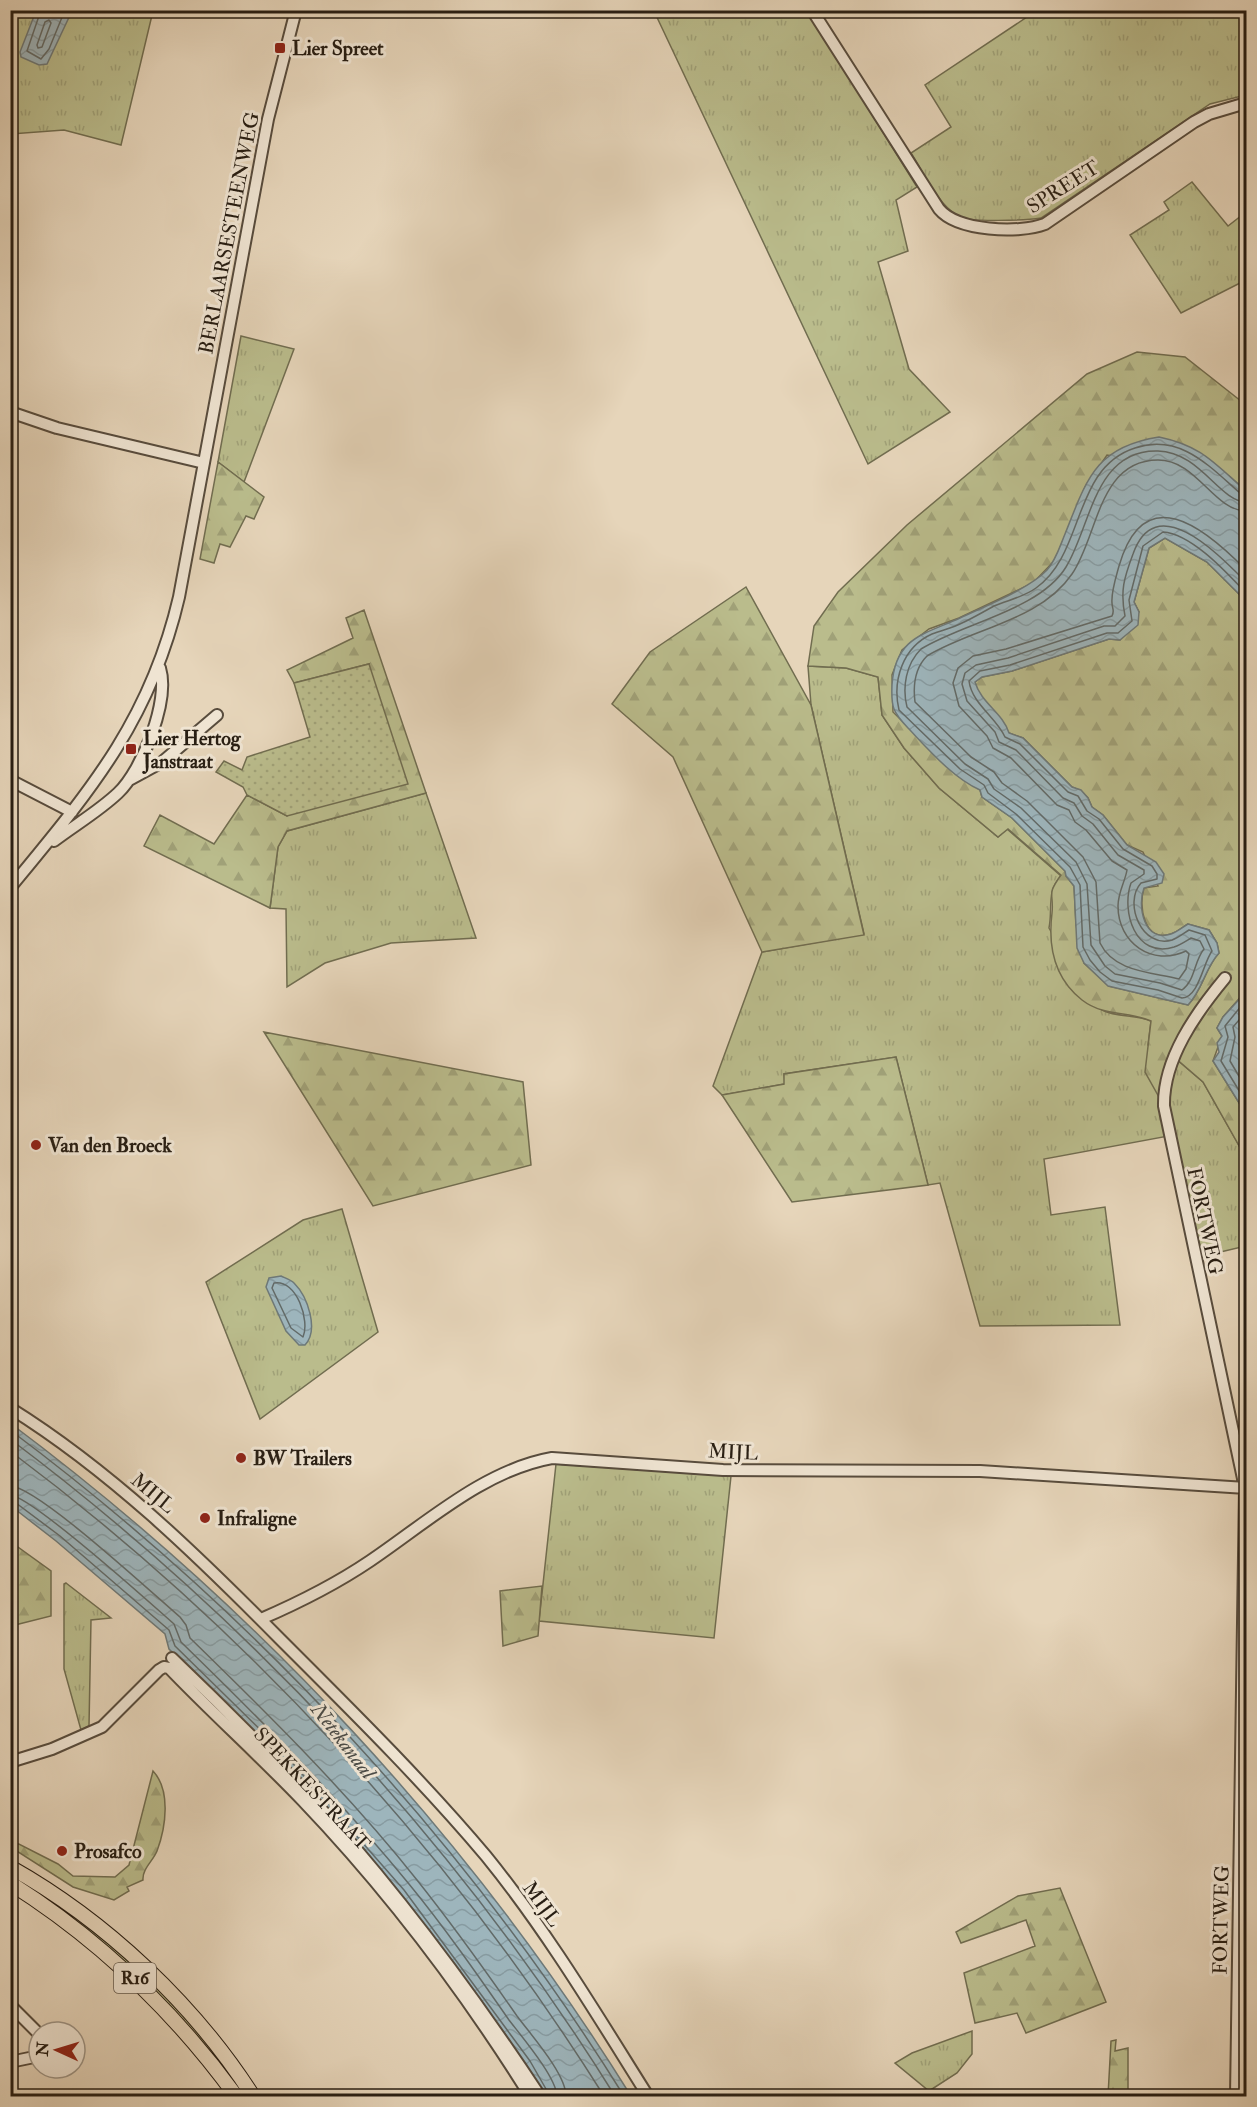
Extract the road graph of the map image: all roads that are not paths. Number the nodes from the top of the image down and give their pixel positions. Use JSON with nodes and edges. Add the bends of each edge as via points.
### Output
{"nodes":[{"id":1,"x":296,"y":10,"type":"edge"},
{"id":2,"x":812,"y":10,"type":"edge"},
{"id":3,"x":1246,"y":103,"type":"edge"},
{"id":4,"x":10,"y":412,"type":"edge"},
{"id":5,"x":204,"y":464,"type":"junction"},
{"id":6,"x":159,"y":666,"type":"junction"},
{"id":7,"x":217,"y":715,"type":"dead end"},
{"id":8,"x":10,"y":780,"type":"edge"},
{"id":9,"x":129,"y":780,"type":"junction"},
{"id":10,"x":72,"y":812,"type":"junction"},
{"id":11,"x":40,"y":852,"type":"junction"},
{"id":12,"x":10,"y":888,"type":"edge"},
{"id":13,"x":1225,"y":978,"type":"dead end"},
{"id":14,"x":10,"y":1408,"type":"edge"},
{"id":15,"x":1246,"y":1488,"type":"edge"},
{"id":16,"x":261,"y":1619,"type":"junction"},
{"id":17,"x":172,"y":1658,"type":"dead end"},
{"id":18,"x":10,"y":1762,"type":"edge"},
{"id":19,"x":10,"y":1867,"type":"edge"},
{"id":20,"x":10,"y":1883,"type":"edge"},
{"id":21,"x":10,"y":2005,"type":"edge"},
{"id":22,"x":27,"y":2022,"type":"edge"},
{"id":23,"x":27,"y":2058,"type":"edge"},
{"id":24,"x":10,"y":2062,"type":"edge"},
{"id":25,"x":236,"y":2097,"type":"edge"},
{"id":26,"x":253,"y":2097,"type":"edge"},
{"id":27,"x":530,"y":2097,"type":"edge"},
{"id":28,"x":540,"y":2097,"type":"edge"},
{"id":29,"x":648,"y":2097,"type":"edge"},
{"id":30,"x":1236,"y":2097,"type":"edge"}],
"edges":[{"from":1,"to":5,"type":"street","name":"BERLAARSESTEENWEG","via":[[268,118]]},
{"from":2,"to":3,"type":"street","name":"SPREET","via":[[939,209],[963,224],[1020,229],[1045,224],[1194,122]]},
{"from":4,"to":5,"type":"street","via":[[57,428]]},
{"from":5,"to":6,"type":"street","name":"BERLAARSESTEENWEG","via":[[177,605]]},
{"from":6,"to":9,"type":"street","name":"BERLAARSESTEENWEG","via":[[159,705],[152,735]]},
{"from":6,"to":10,"type":"street","name":"BERLAARSESTEENWEG","via":[[117,750]]},
{"from":7,"to":9,"type":"street","name":"BERLAARSESTEENWEG","via":[[162,762]]},
{"from":8,"to":10,"type":"street"},
{"from":9,"to":11,"type":"street","name":"BERLAARSESTEENWEG","via":[[118,793]]},
{"from":10,"to":11,"type":"street","name":"BERLAARSESTEENWEG"},
{"from":11,"to":12,"type":"street","name":"BERLAARSESTEENWEG"},
{"from":13,"to":15,"type":"street","name":"FORTWEG","via":[[1206,1001],[1174,1058],[1166,1080],[1164,1107]]},
{"from":14,"to":16,"type":"street","name":"MIJL","via":[[54,1435],[160,1521]]},
{"from":15,"to":16,"type":"street","name":"MIJL","via":[[970,1471],[723,1470],[552,1458],[491,1481],[350,1574]]},
{"from":15,"to":30,"type":"street","name":"FORTWEG"},
{"from":16,"to":29,"type":"street","name":"MIJL","via":[[372,1732],[486,1857],[581,1988]]},
{"from":17,"to":28,"type":"street","via":[[305,1791],[372,1868],[434,1946]]},
{"from":18,"to":27,"type":"street","name":"SPEKKESTRAAT","via":[[102,1727],[159,1670],[170,1668],[303,1801],[388,1900],[477,2018]]},
{"from":19,"to":26,"type":"main road","number":"R16","via":[[84,1916],[149,1972],[204,2032]]},
{"from":20,"to":25,"type":"main road","number":"R16","via":[[80,1932],[140,1983],[193,2040]]},
{"from":21,"to":22,"type":"street"},
{"from":23,"to":24,"type":"street"}]}
